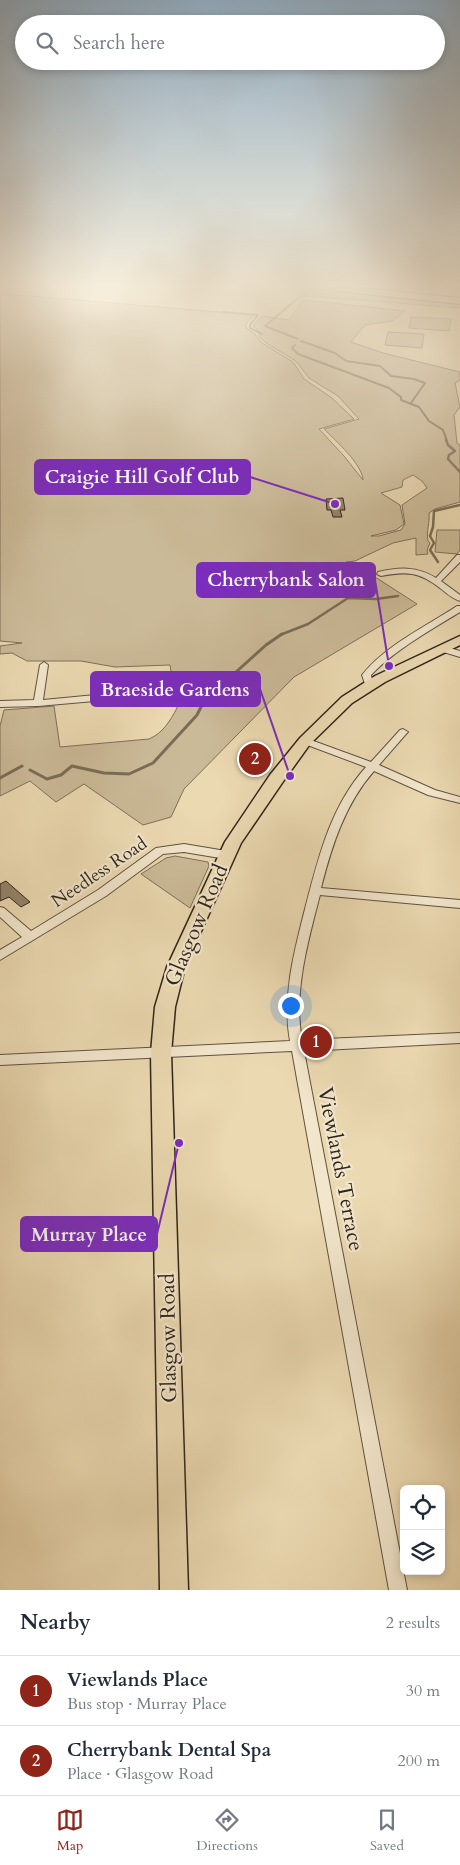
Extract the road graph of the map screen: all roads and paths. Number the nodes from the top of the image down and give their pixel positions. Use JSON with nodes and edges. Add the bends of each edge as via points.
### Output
{"nodes":[{"id":1,"x":460,"y":557,"type":"edge"},
{"id":2,"x":381,"y":574,"type":"dead end"},
{"id":3,"x":436,"y":582,"type":"junction"},
{"id":4,"x":460,"y":598,"type":"edge"},
{"id":5,"x":460,"y":608,"type":"edge"},
{"id":6,"x":460,"y":640,"type":"edge"},
{"id":7,"x":443,"y":648,"type":"junction"},
{"id":8,"x":460,"y":654,"type":"edge"},
{"id":9,"x":44,"y":665,"type":"dead end"},
{"id":10,"x":369,"y":685,"type":"junction"},
{"id":11,"x":106,"y":697,"type":"dead end"},
{"id":12,"x":38,"y":703,"type":"junction"},
{"id":13,"x":0,"y":704,"type":"edge"},
{"id":14,"x":403,"y":732,"type":"dead end"},
{"id":15,"x":305,"y":741,"type":"junction"},
{"id":16,"x":371,"y":766,"type":"junction"},
{"id":17,"x":460,"y":800,"type":"edge"},
{"id":18,"x":226,"y":855,"type":"junction"},
{"id":19,"x":315,"y":891,"type":"junction"},
{"id":20,"x":460,"y":904,"type":"edge"},
{"id":21,"x":0,"y":911,"type":"edge"},
{"id":22,"x":30,"y":937,"type":"junction"},
{"id":23,"x":0,"y":956,"type":"edge"},
{"id":24,"x":460,"y":1038,"type":"edge"},
{"id":25,"x":296,"y":1046,"type":"junction"},
{"id":26,"x":161,"y":1054,"type":"junction"},
{"id":27,"x":0,"y":1060,"type":"edge"},
{"id":28,"x":174,"y":1590,"type":"edge"},
{"id":29,"x":398,"y":1590,"type":"edge"}],
"edges":[{"from":1,"to":3,"type":"street"},
{"from":2,"to":3,"type":"street","via":[[409,569],[426,574]]},
{"from":3,"to":4,"type":"street"},
{"from":5,"to":10,"type":"street","via":[[378,663],[366,675]]},
{"from":6,"to":7,"type":"main road","name":"Glasgow Road"},
{"from":7,"to":8,"type":"street"},
{"from":7,"to":10,"type":"main road","name":"Glasgow Road"},
{"from":9,"to":12,"type":"street"},
{"from":10,"to":15,"type":"main road","name":"Glasgow Road","via":[[340,706]]},
{"from":11,"to":12,"type":"street"},
{"from":12,"to":13,"type":"street"},
{"from":14,"to":16,"type":"street","name":"Viewlands Terrace"},
{"from":15,"to":16,"type":"street"},
{"from":15,"to":18,"type":"main road","name":"Glasgow Road","via":[[253,810]]},
{"from":16,"to":17,"type":"street","via":[[432,793]]},
{"from":16,"to":19,"type":"street","name":"Viewlands Terrace","via":[[345,804],[326,848]]},
{"from":18,"to":22,"type":"street","name":"Needless Road","via":[[184,848],[160,851],[116,884]]},
{"from":18,"to":26,"type":"main road","name":"Glasgow Road","via":[[174,973],[165,1007]]},
{"from":19,"to":20,"type":"street"},
{"from":19,"to":25,"type":"street","name":"Viewlands Terrace","via":[[299,955],[294,1030]]},
{"from":21,"to":22,"type":"street"},
{"from":22,"to":23,"type":"street","name":"Needless Road"},
{"from":24,"to":25,"type":"street"},
{"from":25,"to":26,"type":"street"},
{"from":25,"to":29,"type":"street","name":"Viewlands Terrace"},
{"from":26,"to":27,"type":"street"},
{"from":26,"to":28,"type":"main road","name":"Glasgow Road"}]}
